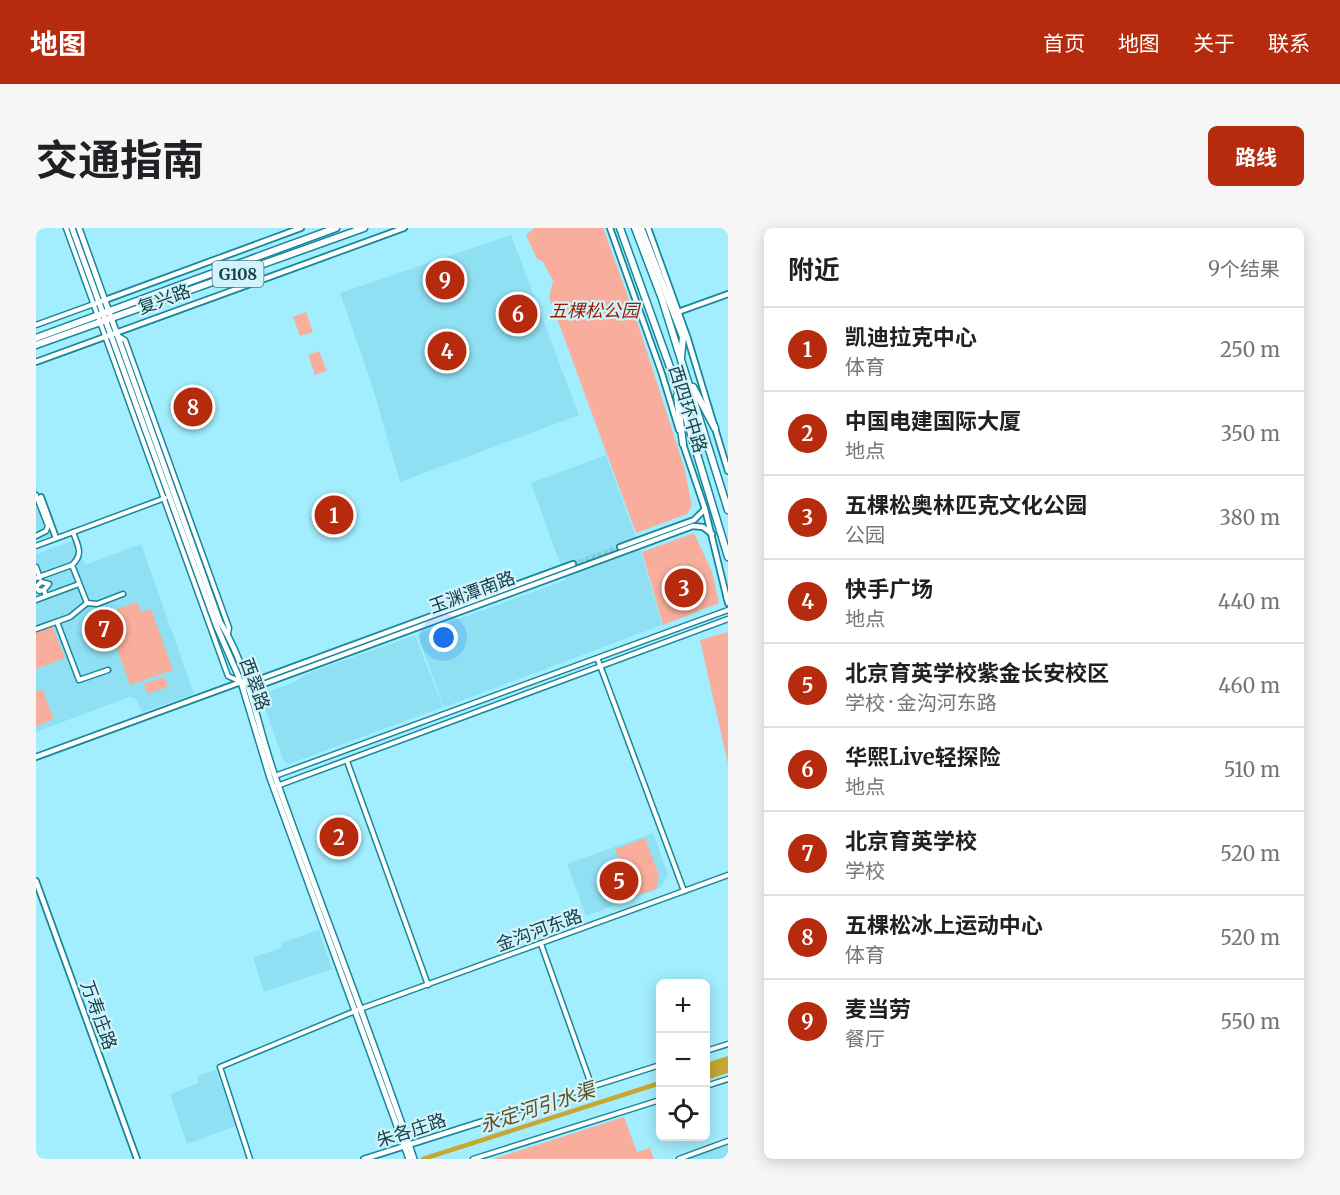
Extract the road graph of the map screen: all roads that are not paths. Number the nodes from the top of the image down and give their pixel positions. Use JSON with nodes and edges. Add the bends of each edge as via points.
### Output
{"nodes":[{"id":1,"x":66,"y":228,"type":"edge"},
{"id":2,"x":72,"y":228,"type":"edge"},
{"id":3,"x":79,"y":228,"type":"edge"},
{"id":4,"x":301,"y":228,"type":"edge"},
{"id":5,"x":336,"y":228,"type":"edge"},
{"id":6,"x":364,"y":228,"type":"edge"},
{"id":7,"x":404,"y":228,"type":"edge"},
{"id":8,"x":610,"y":228,"type":"edge"},
{"id":9,"x":620,"y":228,"type":"edge"},
{"id":10,"x":635,"y":228,"type":"edge"},
{"id":11,"x":641,"y":228,"type":"edge"},
{"id":12,"x":648,"y":228,"type":"edge"},
{"id":13,"x":728,"y":294,"type":"edge"},
{"id":14,"x":99,"y":302,"type":"junction"},
{"id":15,"x":678,"y":312,"type":"junction"},
{"id":16,"x":104,"y":317,"type":"junction"},
{"id":17,"x":36,"y":326,"type":"edge"},
{"id":18,"x":112,"y":335,"type":"junction"},
{"id":19,"x":36,"y":338,"type":"edge"},
{"id":20,"x":36,"y":345,"type":"edge"},
{"id":21,"x":681,"y":358,"type":"junction"},
{"id":22,"x":36,"y":362,"type":"edge"},
{"id":23,"x":686,"y":375,"type":"junction"},
{"id":24,"x":675,"y":381,"type":"junction"},
{"id":25,"x":715,"y":428,"type":"junction"},
{"id":26,"x":682,"y":444,"type":"junction"},
{"id":27,"x":728,"y":471,"type":"edge"},
{"id":28,"x":38,"y":496,"type":"edge"},
{"id":29,"x":169,"y":497,"type":"junction"},
{"id":30,"x":705,"y":509,"type":"junction"},
{"id":31,"x":728,"y":510,"type":"edge"},
{"id":32,"x":73,"y":532,"type":"junction"},
{"id":33,"x":712,"y":534,"type":"junction"},
{"id":34,"x":36,"y":536,"type":"edge"},
{"id":35,"x":56,"y":538,"type":"junction"},
{"id":36,"x":36,"y":546,"type":"edge"},
{"id":37,"x":620,"y":547,"type":"tunnel mouth"},
{"id":38,"x":728,"y":557,"type":"edge"},
{"id":39,"x":573,"y":564,"type":"tunnel mouth"},
{"id":40,"x":72,"y":565,"type":"junction"},
{"id":41,"x":36,"y":567,"type":"edge"},
{"id":42,"x":39,"y":579,"type":"edge"},
{"id":43,"x":79,"y":584,"type":"junction"},
{"id":44,"x":44,"y":590,"type":"junction"},
{"id":45,"x":123,"y":594,"type":"dead end"},
{"id":46,"x":46,"y":596,"type":"junction"},
{"id":47,"x":36,"y":600,"type":"edge"},
{"id":48,"x":728,"y":600,"type":"edge"},
{"id":49,"x":87,"y":603,"type":"junction"},
{"id":50,"x":728,"y":610,"type":"edge"},
{"id":51,"x":728,"y":619,"type":"edge"},
{"id":52,"x":57,"y":622,"type":"junction"},
{"id":53,"x":36,"y":629,"type":"edge"},
{"id":54,"x":228,"y":634,"type":"junction"},
{"id":55,"x":598,"y":660,"type":"junction"},
{"id":56,"x":600,"y":668,"type":"junction"},
{"id":57,"x":108,"y":670,"type":"dead end"},
{"id":58,"x":245,"y":683,"type":"junction"},
{"id":59,"x":36,"y":757,"type":"edge"},
{"id":60,"x":347,"y":761,"type":"junction"},
{"id":61,"x":272,"y":777,"type":"junction"},
{"id":62,"x":276,"y":787,"type":"junction"},
{"id":63,"x":728,"y":876,"type":"edge"},
{"id":64,"x":36,"y":881,"type":"edge"},
{"id":65,"x":684,"y":891,"type":"junction"},
{"id":66,"x":541,"y":944,"type":"junction"},
{"id":67,"x":428,"y":985,"type":"junction"},
{"id":68,"x":357,"y":1010,"type":"junction"},
{"id":69,"x":728,"y":1044,"type":"edge"},
{"id":70,"x":710,"y":1049,"type":"edge"},
{"id":71,"x":656,"y":1066,"type":"edge"},
{"id":72,"x":728,"y":1078,"type":"edge"},
{"id":73,"x":710,"y":1084,"type":"edge"},
{"id":74,"x":592,"y":1087,"type":"junction"},
{"id":75,"x":656,"y":1101,"type":"edge"},
{"id":76,"x":500,"y":1116,"type":"joint"},
{"id":77,"x":728,"y":1141,"type":"edge"},
{"id":78,"x":407,"y":1148,"type":"junction"},
{"id":79,"x":137,"y":1159,"type":"edge"},
{"id":80,"x":250,"y":1159,"type":"edge"},
{"id":81,"x":364,"y":1159,"type":"edge"},
{"id":82,"x":409,"y":1159,"type":"edge"},
{"id":83,"x":414,"y":1159,"type":"edge"},
{"id":84,"x":473,"y":1159,"type":"edge"},
{"id":85,"x":679,"y":1159,"type":"edge"}],
"edges":[{"from":1,"to":14,"type":"street"},
{"from":2,"to":14,"type":"main road","name":"西翠路"},
{"from":3,"to":14,"type":"main road","name":"西翠路"},
{"from":4,"to":14,"type":"street","name":"复兴路"},
{"from":5,"to":16,"type":"highway","name":"复兴路","number":"G108"},
{"from":6,"to":16,"type":"highway","name":"复兴路","number":"G108"},
{"from":7,"to":18,"type":"street","name":"复兴路"},
{"from":8,"to":26,"type":"street","name":"西四环中路","via":[[662,374]]},
{"from":9,"to":24,"type":"highway","name":"西四环中路"},
{"from":10,"to":21,"type":"highway","name":"西四环中路"},
{"from":11,"to":21,"type":"highway","via":[[683,337]]},
{"from":12,"to":15,"type":"street","name":"西四环中路"},
{"from":13,"to":15,"type":"street"},
{"from":14,"to":16,"type":"main road","name":"西翠路"},
{"from":14,"to":16,"type":"street"},
{"from":14,"to":17,"type":"street","name":"复兴路"},
{"from":15,"to":25,"type":"street","name":"西四环中路"},
{"from":16,"to":18,"type":"main road","name":"西翠路"},
{"from":16,"to":19,"type":"highway","name":"复兴路","number":"G108"},
{"from":16,"to":20,"type":"highway","name":"复兴路","number":"G108"},
{"from":18,"to":22,"type":"street","name":"复兴路"},
{"from":18,"to":29,"type":"main road","name":"西翠路"},
{"from":18,"to":29,"type":"street"},
{"from":18,"to":54,"type":"street","via":[[124,340]]},
{"from":21,"to":23,"type":"highway","name":"西四环中路"},
{"from":23,"to":25,"type":"highway"},
{"from":23,"to":31,"type":"highway","name":"西四环中路"},
{"from":24,"to":26,"type":"highway"},
{"from":24,"to":38,"type":"highway","name":"西四环中路"},
{"from":25,"to":27,"type":"street","name":"西四环中路"},
{"from":26,"to":30,"type":"street","name":"西四环中路"},
{"from":28,"to":34,"type":"street","via":[[48,526]]},
{"from":28,"to":35,"type":"street"},
{"from":29,"to":32,"type":"street"},
{"from":29,"to":54,"type":"main road","name":"西翠路"},
{"from":29,"to":58,"type":"main road","name":"西翠路","via":[[216,625]]},
{"from":30,"to":33,"type":"street","name":"西四环中路"},
{"from":30,"to":37,"type":"street","via":[[694,520]]},
{"from":32,"to":35,"type":"street"},
{"from":32,"to":40,"type":"street","via":[[81,552]]},
{"from":33,"to":48,"type":"street","name":"西四环中路"},
{"from":33,"to":58,"type":"street","name":"玉渊潭南路","via":[[693,526],[290,675],[258,686]]},
{"from":35,"to":36,"type":"street"},
{"from":39,"to":58,"type":"street","name":"玉渊潭南路"},
{"from":40,"to":42,"type":"street"},
{"from":40,"to":43,"type":"street"},
{"from":41,"to":42,"type":"street"},
{"from":42,"to":44,"type":"street","via":[[36,587]]},
{"from":42,"to":44,"type":"street","via":[[50,584]]},
{"from":43,"to":46,"type":"street"},
{"from":43,"to":49,"type":"street"},
{"from":44,"to":46,"type":"street"},
{"from":45,"to":49,"type":"street"},
{"from":46,"to":47,"type":"street"},
{"from":49,"to":52,"type":"street"},
{"from":50,"to":55,"type":"street"},
{"from":51,"to":56,"type":"street"},
{"from":52,"to":53,"type":"street"},
{"from":52,"to":57,"type":"street","via":[[79,680]]},
{"from":54,"to":58,"type":"main road","name":"西翠路"},
{"from":55,"to":56,"type":"street"},
{"from":55,"to":61,"type":"street"},
{"from":56,"to":60,"type":"street"},
{"from":56,"to":65,"type":"street"},
{"from":58,"to":59,"type":"street","name":"玉渊潭南路"},
{"from":58,"to":61,"type":"main road","name":"西翠路"},
{"from":60,"to":62,"type":"street"},
{"from":60,"to":67,"type":"street"},
{"from":61,"to":62,"type":"main road","name":"西翠路"},
{"from":62,"to":68,"type":"main road","name":"西翠路"},
{"from":63,"to":65,"type":"street","name":"金沟河东路"},
{"from":64,"to":79,"type":"street","name":"万寿庄路"},
{"from":65,"to":66,"type":"street","name":"金沟河东路"},
{"from":66,"to":67,"type":"street","name":"金沟河东路"},
{"from":66,"to":74,"type":"street"},
{"from":67,"to":68,"type":"street","name":"金沟河东路"},
{"from":68,"to":78,"type":"main road","name":"西翠路"},
{"from":68,"to":80,"type":"street","name":"金沟河东路","via":[[220,1067]]},
{"from":69,"to":70,"type":"street"},
{"from":71,"to":74,"type":"street"},
{"from":72,"to":73,"type":"street"},
{"from":74,"to":76,"type":"street"},
{"from":75,"to":84,"type":"street"},
{"from":76,"to":78,"type":"street","name":"朱各庄路"},
{"from":77,"to":85,"type":"street"},
{"from":78,"to":81,"type":"street","name":"朱各庄路"},
{"from":78,"to":82,"type":"main road"},
{"from":78,"to":83,"type":"main road"}]}
